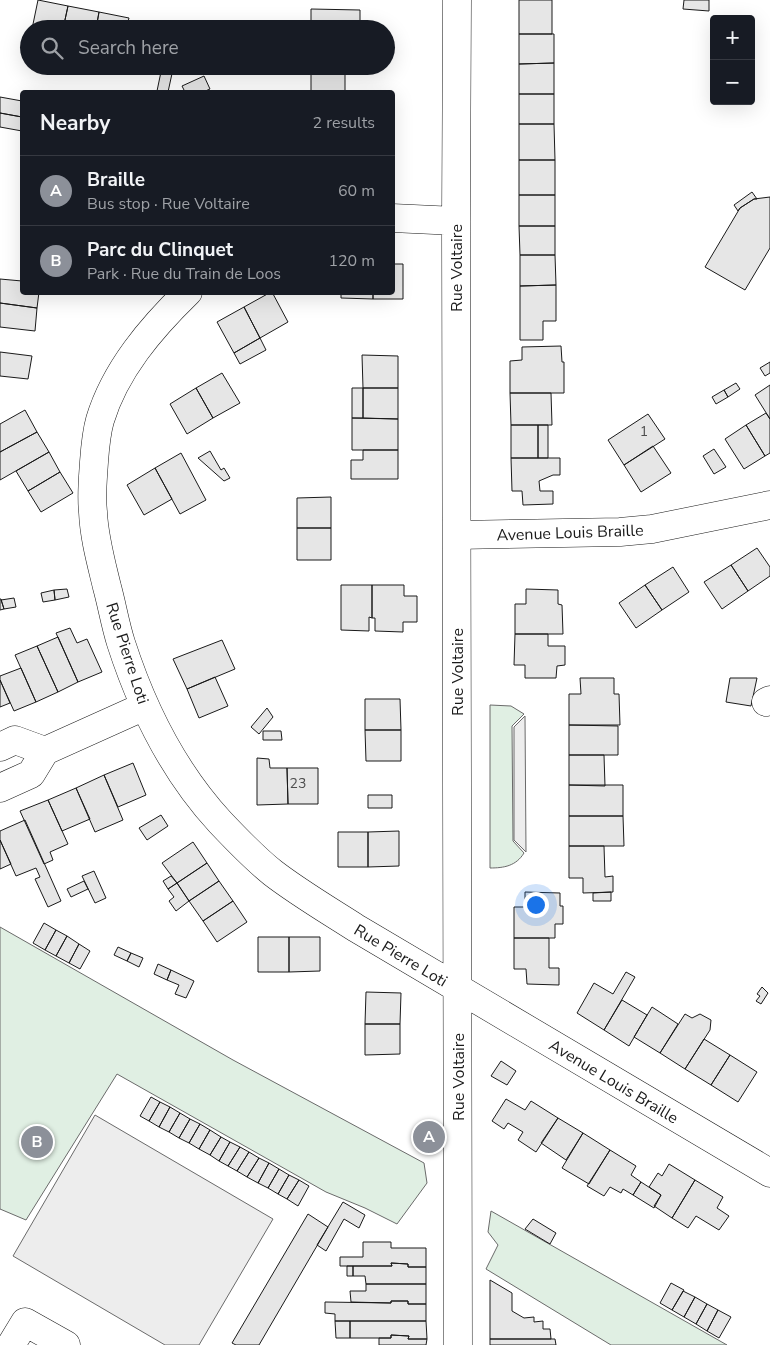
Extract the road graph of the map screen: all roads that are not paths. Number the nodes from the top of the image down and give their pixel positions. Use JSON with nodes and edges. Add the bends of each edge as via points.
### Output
{"nodes":[{"id":1,"x":457,"y":0,"type":"edge"},
{"id":2,"x":395,"y":218,"type":"edge"},
{"id":3,"x":456,"y":221,"type":"junction"},
{"id":4,"x":185,"y":295,"type":"edge"},
{"id":5,"x":770,"y":505,"type":"edge"},
{"id":6,"x":457,"y":535,"type":"junction"},
{"id":7,"x":145,"y":706,"type":"junction"},
{"id":8,"x":0,"y":747,"type":"edge"},
{"id":9,"x":44,"y":751,"type":"junction"},
{"id":10,"x":0,"y":788,"type":"edge"},
{"id":11,"x":458,"y":988,"type":"junction"},
{"id":12,"x":767,"y":1166,"type":"edge"},
{"id":13,"x":11,"y":1345,"type":"edge"},
{"id":14,"x":66,"y":1345,"type":"edge"},
{"id":15,"x":458,"y":1345,"type":"edge"}],
"edges":[{"from":1,"to":3,"type":"street","name":"Rue Voltaire"},
{"from":2,"to":3,"type":"street"},
{"from":3,"to":6,"type":"street","name":"Rue Voltaire"},
{"from":4,"to":7,"type":"street","name":"Rue Pierre Loti","via":[[146,338],[115,383],[99,421],[96,438],[92,499],[96,536],[120,641]]},
{"from":5,"to":6,"type":"street","name":"Avenue Louis Braille","via":[[652,529]]},
{"from":6,"to":11,"type":"street","name":"Rue Voltaire"},
{"from":7,"to":9,"type":"street"},
{"from":7,"to":11,"type":"street","name":"Rue Pierre Loti","via":[[170,756],[192,788],[254,857],[307,897]]},
{"from":8,"to":9,"type":"street","via":[[15,740]]},
{"from":9,"to":10,"type":"street","via":[[31,774]]},
{"from":11,"to":12,"type":"street","name":"Avenue Louis Braille"},
{"from":11,"to":15,"type":"street","name":"Rue Voltaire"},
{"from":13,"to":14,"type":"street","via":[[26,1322]]}]}
